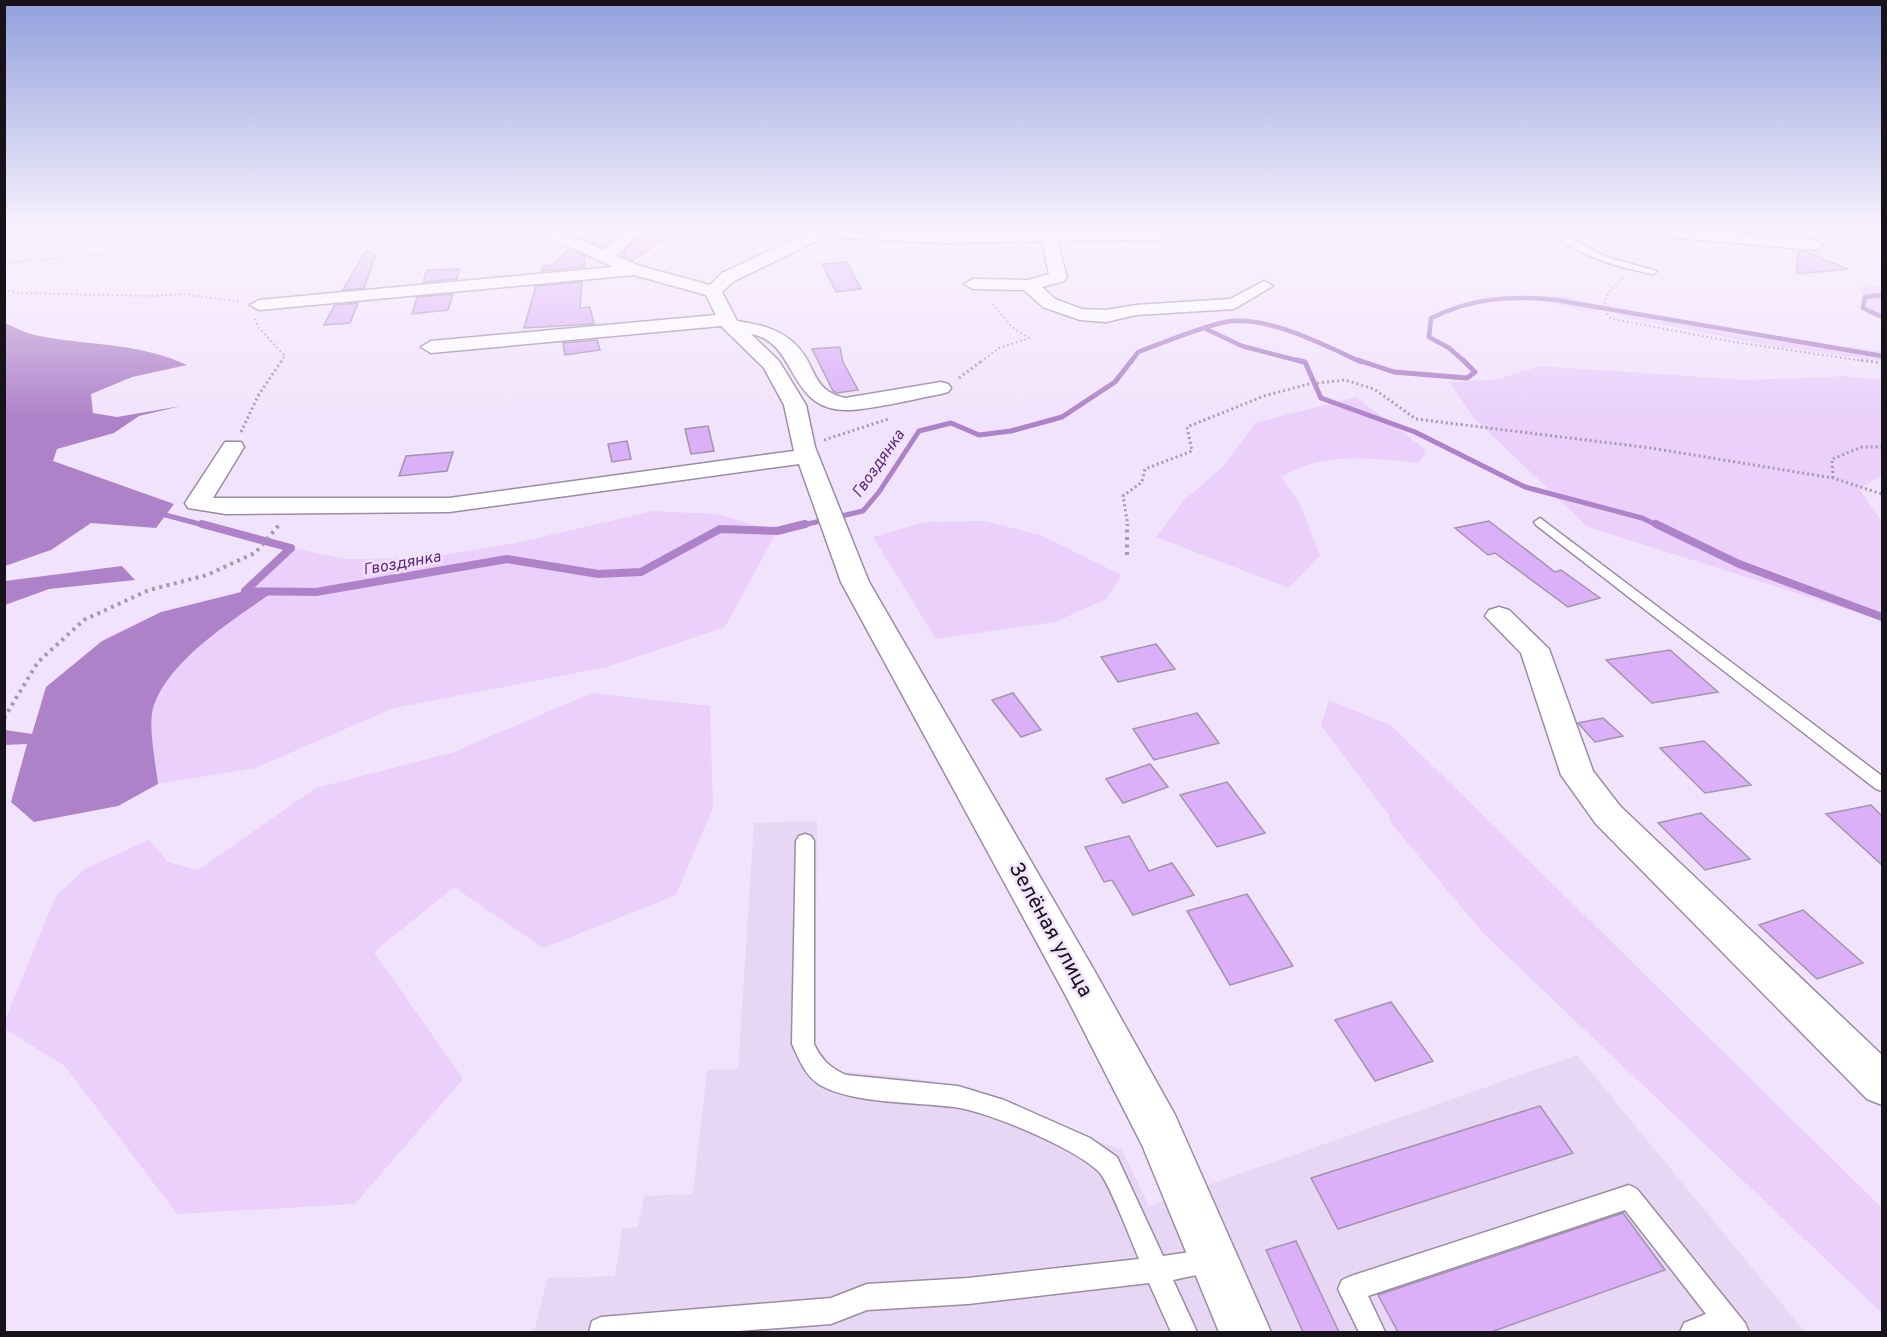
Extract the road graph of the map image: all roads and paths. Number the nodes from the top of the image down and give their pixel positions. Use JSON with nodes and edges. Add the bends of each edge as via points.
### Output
{"nodes":[{"id":1,"x":36,"y":293,"type":"edge"},
{"id":2,"x":383,"y":293,"type":"edge"},
{"id":3,"x":714,"y":293,"type":"edge"},
{"id":4,"x":982,"y":293,"type":"edge"},
{"id":5,"x":1038,"y":293,"type":"edge"},
{"id":6,"x":1252,"y":293,"type":"edge"},
{"id":7,"x":1608,"y":293,"type":"edge"},
{"id":8,"x":259,"y":305,"type":"junction"},
{"id":9,"x":728,"y":322,"type":"junction"},
{"id":10,"x":431,"y":347,"type":"dead end"},
{"id":11,"x":1882,"y":363,"type":"edge"},
{"id":12,"x":941,"y":388,"type":"joint"},
{"id":13,"x":898,"y":416,"type":"dead end"},
{"id":14,"x":233,"y":447,"type":"joint"},
{"id":15,"x":1882,"y":447,"type":"edge"},
{"id":16,"x":806,"y":452,"type":"junction"},
{"id":17,"x":1833,"y":478,"type":"junction"},
{"id":18,"x":1882,"y":494,"type":"edge"},
{"id":19,"x":296,"y":507,"type":"junction"},
{"id":20,"x":1540,"y":522,"type":"dead end"},
{"id":21,"x":1127,"y":555,"type":"dead end"},
{"id":22,"x":1500,"y":616,"type":"dead end"},
{"id":23,"x":4,"y":718,"type":"edge"},
{"id":24,"x":1882,"y":785,"type":"edge"},
{"id":25,"x":805,"y":841,"type":"dead end"},
{"id":26,"x":1882,"y":1084,"type":"edge"},
{"id":27,"x":1215,"y":1260,"type":"junction"},
{"id":28,"x":1156,"y":1270,"type":"junction"},
{"id":29,"x":1731,"y":1326,"type":"edge"},
{"id":30,"x":601,"y":1330,"type":"dead end"},
{"id":31,"x":1184,"y":1332,"type":"edge"},
{"id":32,"x":1245,"y":1332,"type":"edge"},
{"id":33,"x":1372,"y":1332,"type":"edge"},
{"id":34,"x":1693,"y":1332,"type":"edge"}],
"edges":[{"from":1,"to":8,"type":"path","via":[[184,294]]},
{"from":2,"to":8,"type":"street"},
{"from":3,"to":9,"type":"street"},
{"from":4,"to":12,"type":"path","via":[[1012,327],[1029,338],[999,348],[971,371]]},
{"from":5,"to":6,"type":"street","via":[[1049,303],[1080,314],[1106,316],[1136,310],[1234,304]]},
{"from":7,"to":11,"type":"path","via":[[1606,313],[1612,319],[1740,343]]},
{"from":8,"to":14,"type":"path","via":[[252,311],[258,327],[285,356],[258,396]]},
{"from":9,"to":10,"type":"street"},
{"from":9,"to":12,"type":"street","via":[[765,331],[790,350],[812,390],[828,400],[845,404]]},
{"from":9,"to":16,"type":"street","name":"Зелёная улица","via":[[772,365],[795,405]]},
{"from":13,"to":16,"type":"path"},
{"from":14,"to":19,"type":"street","via":[[196,503]]},
{"from":15,"to":17,"type":"path","via":[[1862,447],[1832,459]]},
{"from":16,"to":19,"type":"street","via":[[449,505]]},
{"from":16,"to":27,"type":"street","name":"Зелёная улица","via":[[855,582],[1159,1131]]},
{"from":17,"to":18,"type":"path"},
{"from":17,"to":21,"type":"path","via":[[1651,448],[1416,419],[1390,396],[1345,380],[1294,387],[1202,418],[1187,427],[1192,451],[1145,469],[1142,482],[1123,496],[1129,534]]},
{"from":19,"to":23,"type":"path","via":[[255,553],[207,575],[149,590],[84,620],[38,662]]},
{"from":20,"to":24,"type":"lane"},
{"from":22,"to":26,"type":"street","via":[[1534,649],[1578,775],[1608,815]]},
{"from":25,"to":28,"type":"lane","via":[[802,1044],[811,1062],[825,1077],[846,1085],[958,1097],[1004,1111],[1082,1146],[1109,1165]]},
{"from":27,"to":28,"type":"lane"},
{"from":27,"to":32,"type":"street","name":"Зелёная улица"},
{"from":28,"to":30,"type":"lane","via":[[968,1291],[867,1297],[831,1311]]},
{"from":28,"to":31,"type":"lane"},
{"from":29,"to":33,"type":"lane","via":[[1629,1197],[1351,1289]]},
{"from":29,"to":34,"type":"lane"}]}
